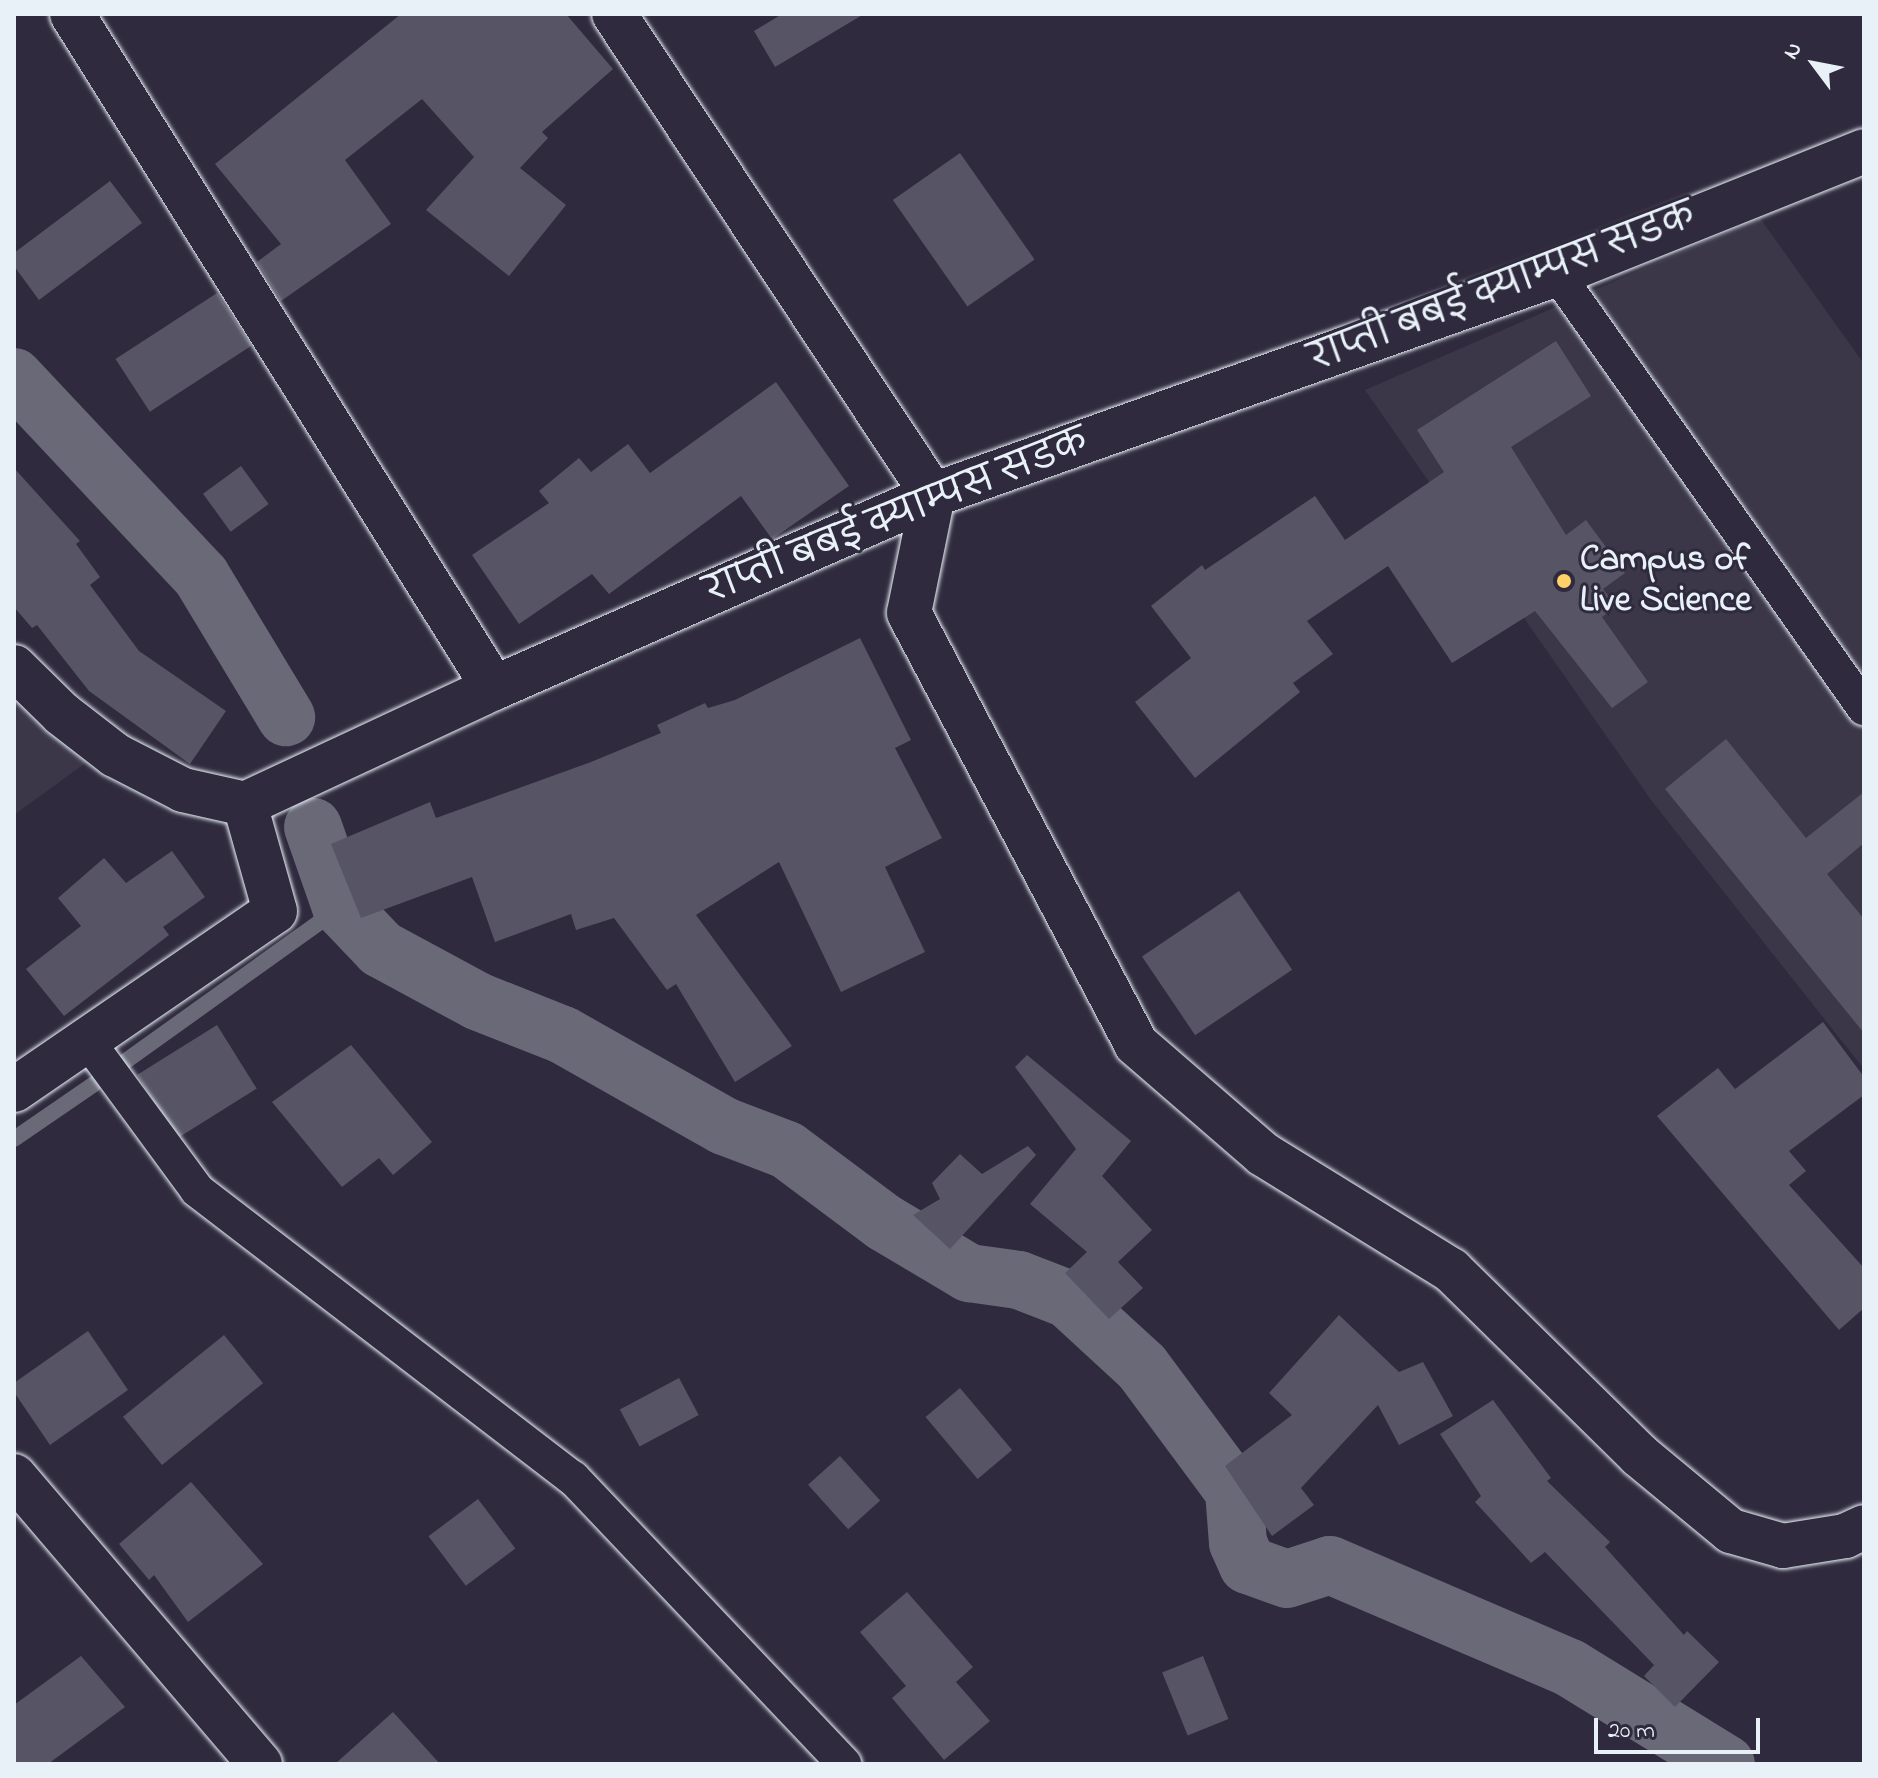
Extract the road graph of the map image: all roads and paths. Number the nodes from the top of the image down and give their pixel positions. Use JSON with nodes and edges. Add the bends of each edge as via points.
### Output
{"nodes":[{"id":1,"x":72,"y":14,"type":"edge"},
{"id":2,"x":614,"y":14,"type":"edge"},
{"id":3,"x":1856,"y":166,"type":"edge"},
{"id":4,"x":1557,"y":274,"type":"junction"},
{"id":5,"x":933,"y":495,"type":"junction"},
{"id":6,"x":14,"y":667,"type":"edge"},
{"id":7,"x":494,"y":688,"type":"junction"},
{"id":8,"x":1864,"y":708,"type":"edge"},
{"id":9,"x":245,"y":804,"type":"junction"},
{"id":10,"x":87,"y":1040,"type":"junction"},
{"id":11,"x":14,"y":1090,"type":"edge"},
{"id":12,"x":14,"y":1476,"type":"edge"},
{"id":13,"x":1864,"y":1527,"type":"edge"},
{"id":14,"x":260,"y":1764,"type":"edge"},
{"id":15,"x":844,"y":1764,"type":"edge"}],
"edges":[{"from":1,"to":7,"type":"street"},
{"from":2,"to":5,"type":"street"},
{"from":3,"to":4,"type":"street","name":"राप्ती बबई क्याम्पस सडक"},
{"from":4,"to":5,"type":"street","name":"राप्ती बबई क्याम्पस सडक"},
{"from":4,"to":8,"type":"lane"},
{"from":5,"to":7,"type":"street","name":"राप्ती बबई क्याम्पस सडक"},
{"from":5,"to":13,"type":"street","via":[[909,613],[1136,1044],[1263,1154],[1451,1270],[1639,1455],[1731,1531],[1783,1546],[1845,1536]]},
{"from":6,"to":9,"type":"street","via":[[115,755],[183,790]]},
{"from":7,"to":9,"type":"street","name":"राप्ती बबई क्याम्पस सडक"},
{"from":9,"to":10,"type":"street","via":[[275,911]]},
{"from":10,"to":11,"type":"street"},
{"from":10,"to":15,"type":"lane","via":[[197,1190],[573,1478]]},
{"from":12,"to":14,"type":"street"}]}
